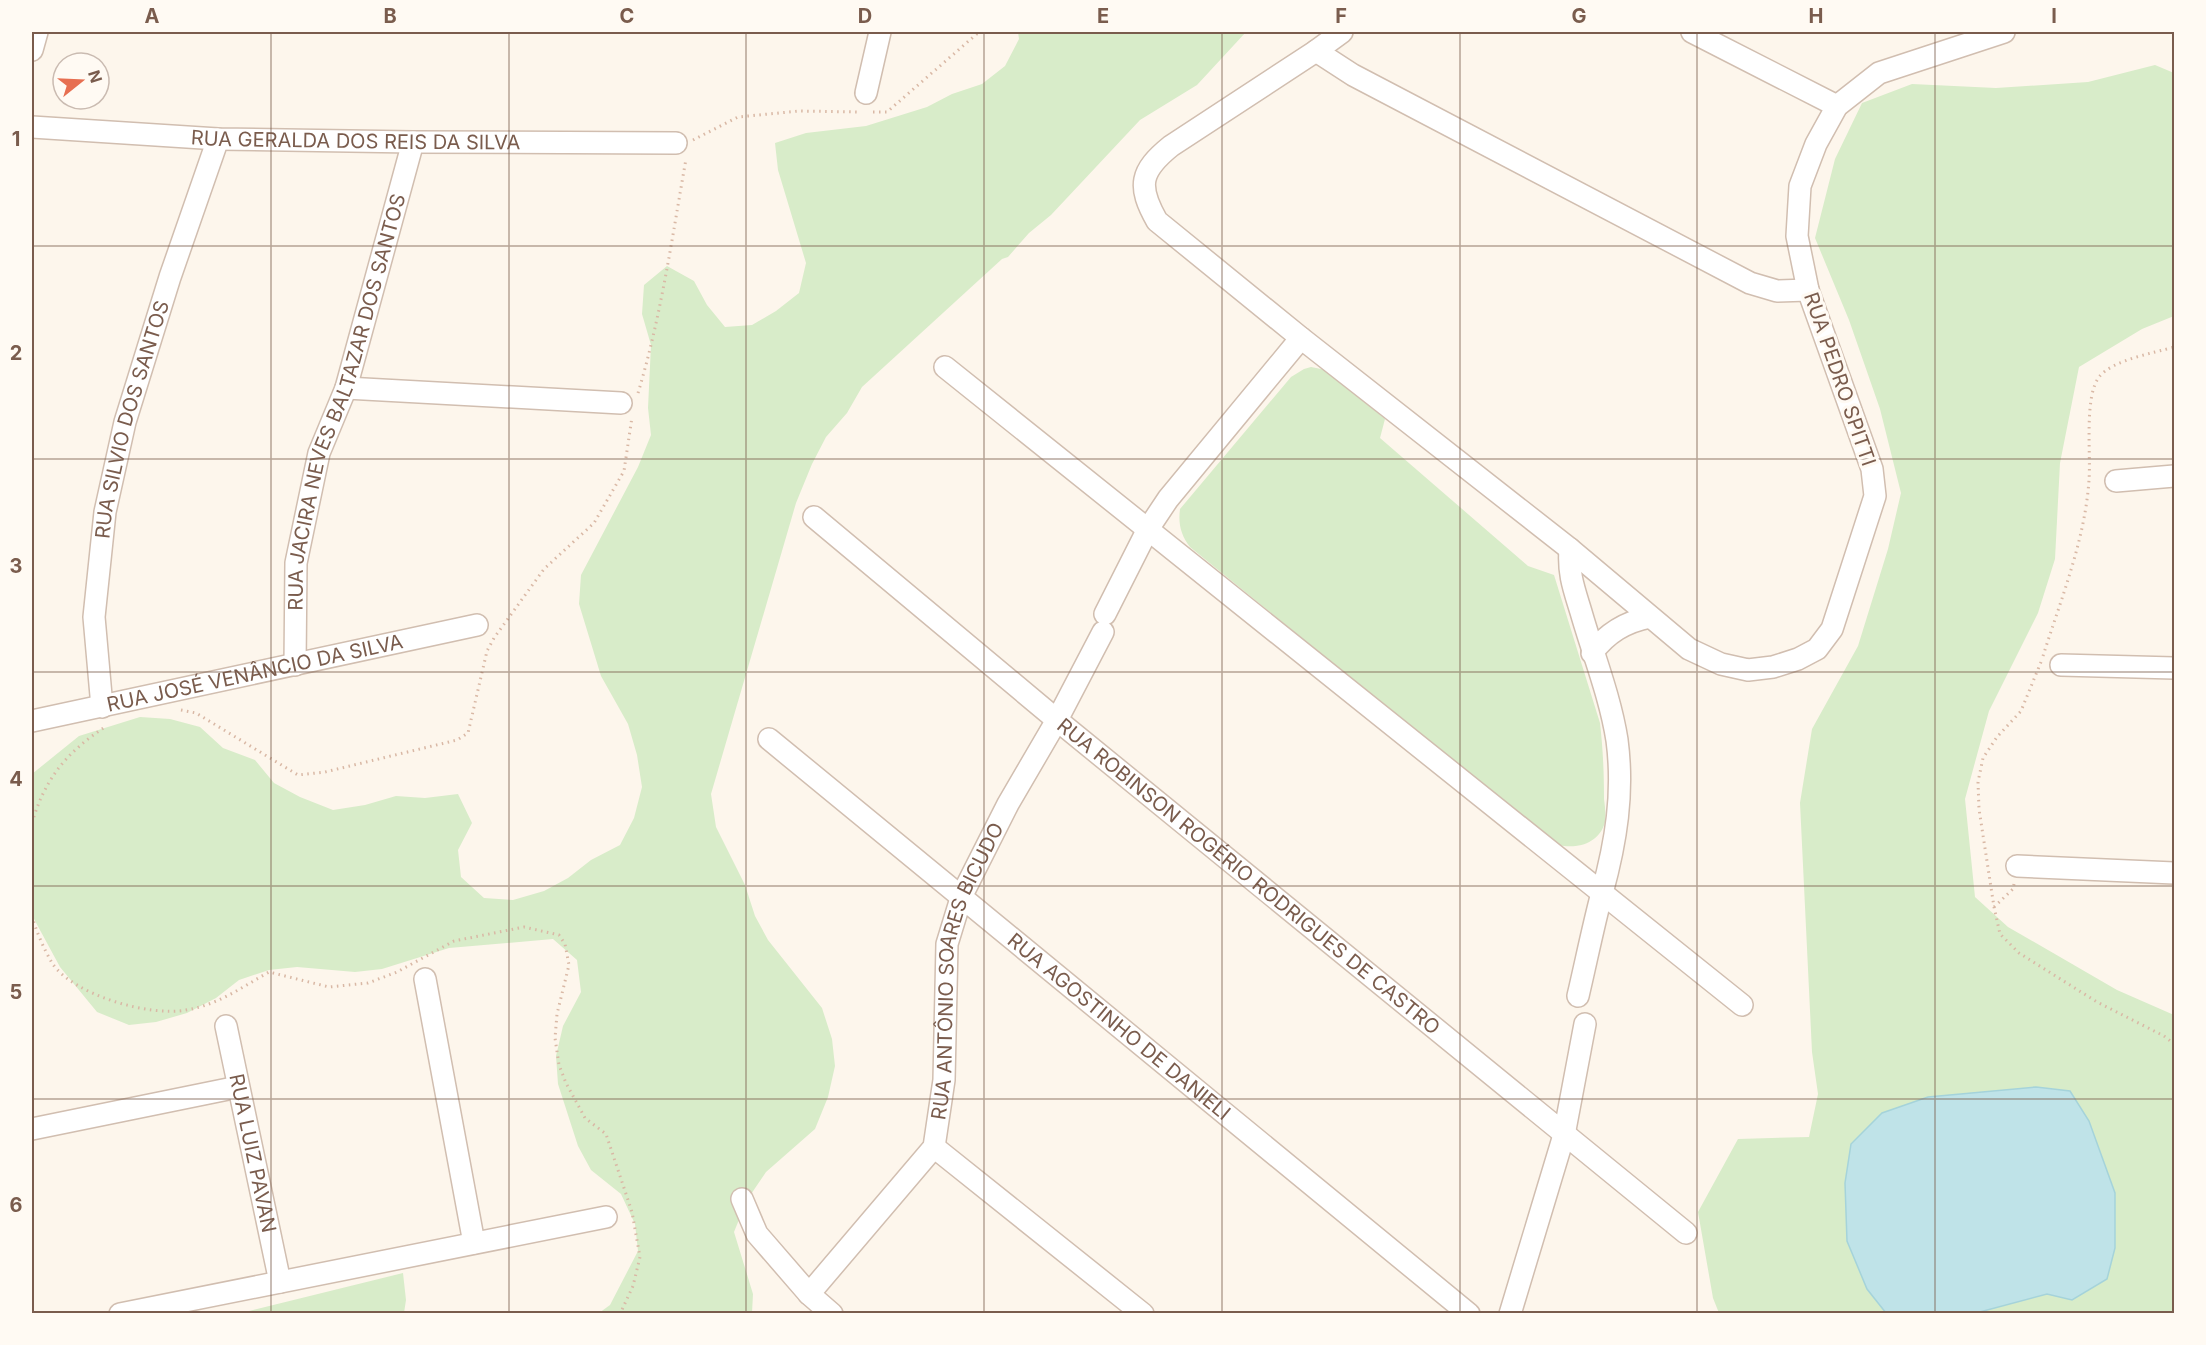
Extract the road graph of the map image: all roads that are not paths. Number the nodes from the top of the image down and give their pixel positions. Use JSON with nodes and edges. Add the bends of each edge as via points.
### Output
{"nodes":[{"id":1,"x":37,"y":32,"type":"edge"},
{"id":2,"x":880,"y":32,"type":"edge"},
{"id":3,"x":1342,"y":32,"type":"edge"},
{"id":4,"x":1692,"y":32,"type":"edge"},
{"id":5,"x":2004,"y":32,"type":"edge"},
{"id":6,"x":32,"y":50,"type":"edge"},
{"id":7,"x":1316,"y":51,"type":"junction"},
{"id":8,"x":866,"y":93,"type":"dead end"},
{"id":9,"x":1837,"y":106,"type":"junction"},
{"id":10,"x":33,"y":128,"type":"edge"},
{"id":11,"x":218,"y":139,"type":"junction"},
{"id":12,"x":413,"y":142,"type":"junction"},
{"id":13,"x":680,"y":144,"type":"road end"},
{"id":14,"x":1808,"y":290,"type":"junction"},
{"id":15,"x":1301,"y":338,"type":"junction"},
{"id":16,"x":945,"y":367,"type":"dead end"},
{"id":17,"x":346,"y":388,"type":"junction"},
{"id":18,"x":630,"y":405,"type":"road end"},
{"id":19,"x":2175,"y":476,"type":"edge"},
{"id":20,"x":2116,"y":481,"type":"dead end"},
{"id":21,"x":814,"y":517,"type":"dead end"},
{"id":22,"x":1148,"y":529,"type":"junction"},
{"id":23,"x":1570,"y":549,"type":"junction"},
{"id":24,"x":1650,"y":617,"type":"junction"},
{"id":25,"x":477,"y":625,"type":"dead end"},
{"id":26,"x":1592,"y":653,"type":"junction"},
{"id":27,"x":295,"y":665,"type":"junction"},
{"id":28,"x":2061,"y":665,"type":"dead end"},
{"id":29,"x":2175,"y":668,"type":"edge"},
{"id":30,"x":108,"y":715,"type":"junction"},
{"id":31,"x":1057,"y":720,"type":"junction"},
{"id":32,"x":32,"y":721,"type":"edge"},
{"id":33,"x":769,"y":739,"type":"dead end"},
{"id":34,"x":2017,"y":866,"type":"road end"},
{"id":35,"x":2175,"y":873,"type":"edge"},
{"id":36,"x":1602,"y":893,"type":"junction"},
{"id":37,"x":962,"y":896,"type":"junction"},
{"id":38,"x":425,"y":979,"type":"dead end"},
{"id":39,"x":1578,"y":996,"type":"dead end"},
{"id":40,"x":1742,"y":1005,"type":"dead end"},
{"id":41,"x":1585,"y":1024,"type":"dead end"},
{"id":42,"x":226,"y":1026,"type":"dead end"},
{"id":43,"x":238,"y":1087,"type":"junction"},
{"id":44,"x":32,"y":1129,"type":"edge"},
{"id":45,"x":1564,"y":1135,"type":"junction"},
{"id":46,"x":934,"y":1148,"type":"junction"},
{"id":47,"x":742,"y":1199,"type":"dead end"},
{"id":48,"x":606,"y":1217,"type":"dead end"},
{"id":49,"x":1686,"y":1233,"type":"dead end"},
{"id":50,"x":474,"y":1243,"type":"junction"},
{"id":51,"x":280,"y":1282,"type":"junction"},
{"id":52,"x":809,"y":1294,"type":"junction"},
{"id":53,"x":120,"y":1314,"type":"edge"},
{"id":54,"x":832,"y":1314,"type":"edge"},
{"id":55,"x":1143,"y":1314,"type":"edge"},
{"id":56,"x":1469,"y":1314,"type":"edge"},
{"id":57,"x":1510,"y":1314,"type":"edge"}],
"edges":[{"from":1,"to":6,"type":"street"},
{"from":2,"to":8,"type":"street"},
{"from":3,"to":7,"type":"street","name":"RUA PEDRO SPITTI"},
{"from":4,"to":9,"type":"street"},
{"from":5,"to":9,"type":"street","name":"RUA PEDRO SPITTI","via":[[1879,73]]},
{"from":7,"to":14,"type":"street","via":[[1353,75],[1750,283],[1777,291]]},
{"from":7,"to":15,"type":"street","name":"RUA PEDRO SPITTI","via":[[1171,146],[1154,160],[1144,180],[1146,202],[1157,221]]},
{"from":9,"to":14,"type":"street","name":"RUA PEDRO SPITTI","via":[[1816,144],[1800,186],[1797,236]]},
{"from":10,"to":11,"type":"street","name":"RUA GERALDA DOS REIS DA SILVA"},
{"from":11,"to":12,"type":"street","name":"RUA GERALDA DOS REIS DA SILVA"},
{"from":11,"to":30,"type":"street","name":"RUA SILVIO DOS SANTOS","via":[[125,422],[105,512],[94,617]]},
{"from":12,"to":13,"type":"street","name":"RUA GERALDA DOS REIS DA SILVA"},
{"from":12,"to":17,"type":"street","name":"RUA JACIRA NEVES BALTAZAR DOS SANTOS"},
{"from":14,"to":24,"type":"street","name":"RUA PEDRO SPITTI","via":[[1872,468],[1875,496],[1832,629],[1817,649],[1798,659],[1748,670],[1721,664],[1689,649]]},
{"from":15,"to":22,"type":"street","name":"RUA ANTÔNIO SOARES BICUDO","via":[[1168,499]]},
{"from":15,"to":23,"type":"street","name":"RUA PEDRO SPITTI"},
{"from":16,"to":22,"type":"street"},
{"from":17,"to":18,"type":"street"},
{"from":17,"to":27,"type":"street","name":"RUA JACIRA NEVES BALTAZAR DOS SANTOS","via":[[319,453],[296,563]]},
{"from":19,"to":20,"type":"street"},
{"from":21,"to":31,"type":"street","name":"RUA ROBINSON ROGÉRIO RODRIGUES DE CASTRO"},
{"from":22,"to":31,"type":"street","name":"RUA ANTÔNIO SOARES BICUDO"},
{"from":22,"to":36,"type":"street"},
{"from":23,"to":24,"type":"street","name":"RUA PEDRO SPITTI"},
{"from":23,"to":26,"type":"street","via":[[1568,568]]},
{"from":24,"to":26,"type":"street","via":[[1615,630]]},
{"from":25,"to":27,"type":"street","name":"RUA JOSÉ VENÂNCIO DA SILVA"},
{"from":26,"to":36,"type":"street","via":[[1611,711],[1619,771],[1618,824]]},
{"from":27,"to":30,"type":"street","name":"RUA JOSÉ VENÂNCIO DA SILVA"},
{"from":28,"to":29,"type":"street"},
{"from":30,"to":32,"type":"street","name":"RUA JOSÉ VENÂNCIO DA SILVA"},
{"from":31,"to":37,"type":"street","name":"RUA ANTÔNIO SOARES BICUDO","via":[[1008,804]]},
{"from":31,"to":45,"type":"street","name":"RUA ROBINSON ROGÉRIO RODRIGUES DE CASTRO"},
{"from":33,"to":37,"type":"street","name":"RUA AGOSTINHO DE DANIELI"},
{"from":34,"to":35,"type":"street"},
{"from":36,"to":39,"type":"street"},
{"from":36,"to":40,"type":"street"},
{"from":37,"to":46,"type":"street","name":"RUA ANTÔNIO SOARES BICUDO","via":[[947,944],[944,1080]]},
{"from":37,"to":56,"type":"street","name":"RUA AGOSTINHO DE DANIELI"},
{"from":38,"to":50,"type":"street"},
{"from":41,"to":45,"type":"street"},
{"from":42,"to":43,"type":"street","name":"RUA LUIZ PAVAN"},
{"from":43,"to":44,"type":"street"},
{"from":43,"to":51,"type":"street","name":"RUA LUIZ PAVAN"},
{"from":45,"to":49,"type":"street","name":"RUA ROBINSON ROGÉRIO RODRIGUES DE CASTRO"},
{"from":45,"to":57,"type":"street"},
{"from":46,"to":52,"type":"street","name":"RUA ANTÔNIO SOARES BICUDO"},
{"from":46,"to":55,"type":"street"},
{"from":47,"to":52,"type":"street","via":[[757,1233]]},
{"from":48,"to":50,"type":"street"},
{"from":50,"to":51,"type":"street"},
{"from":51,"to":53,"type":"street"},
{"from":52,"to":54,"type":"street"}]}
